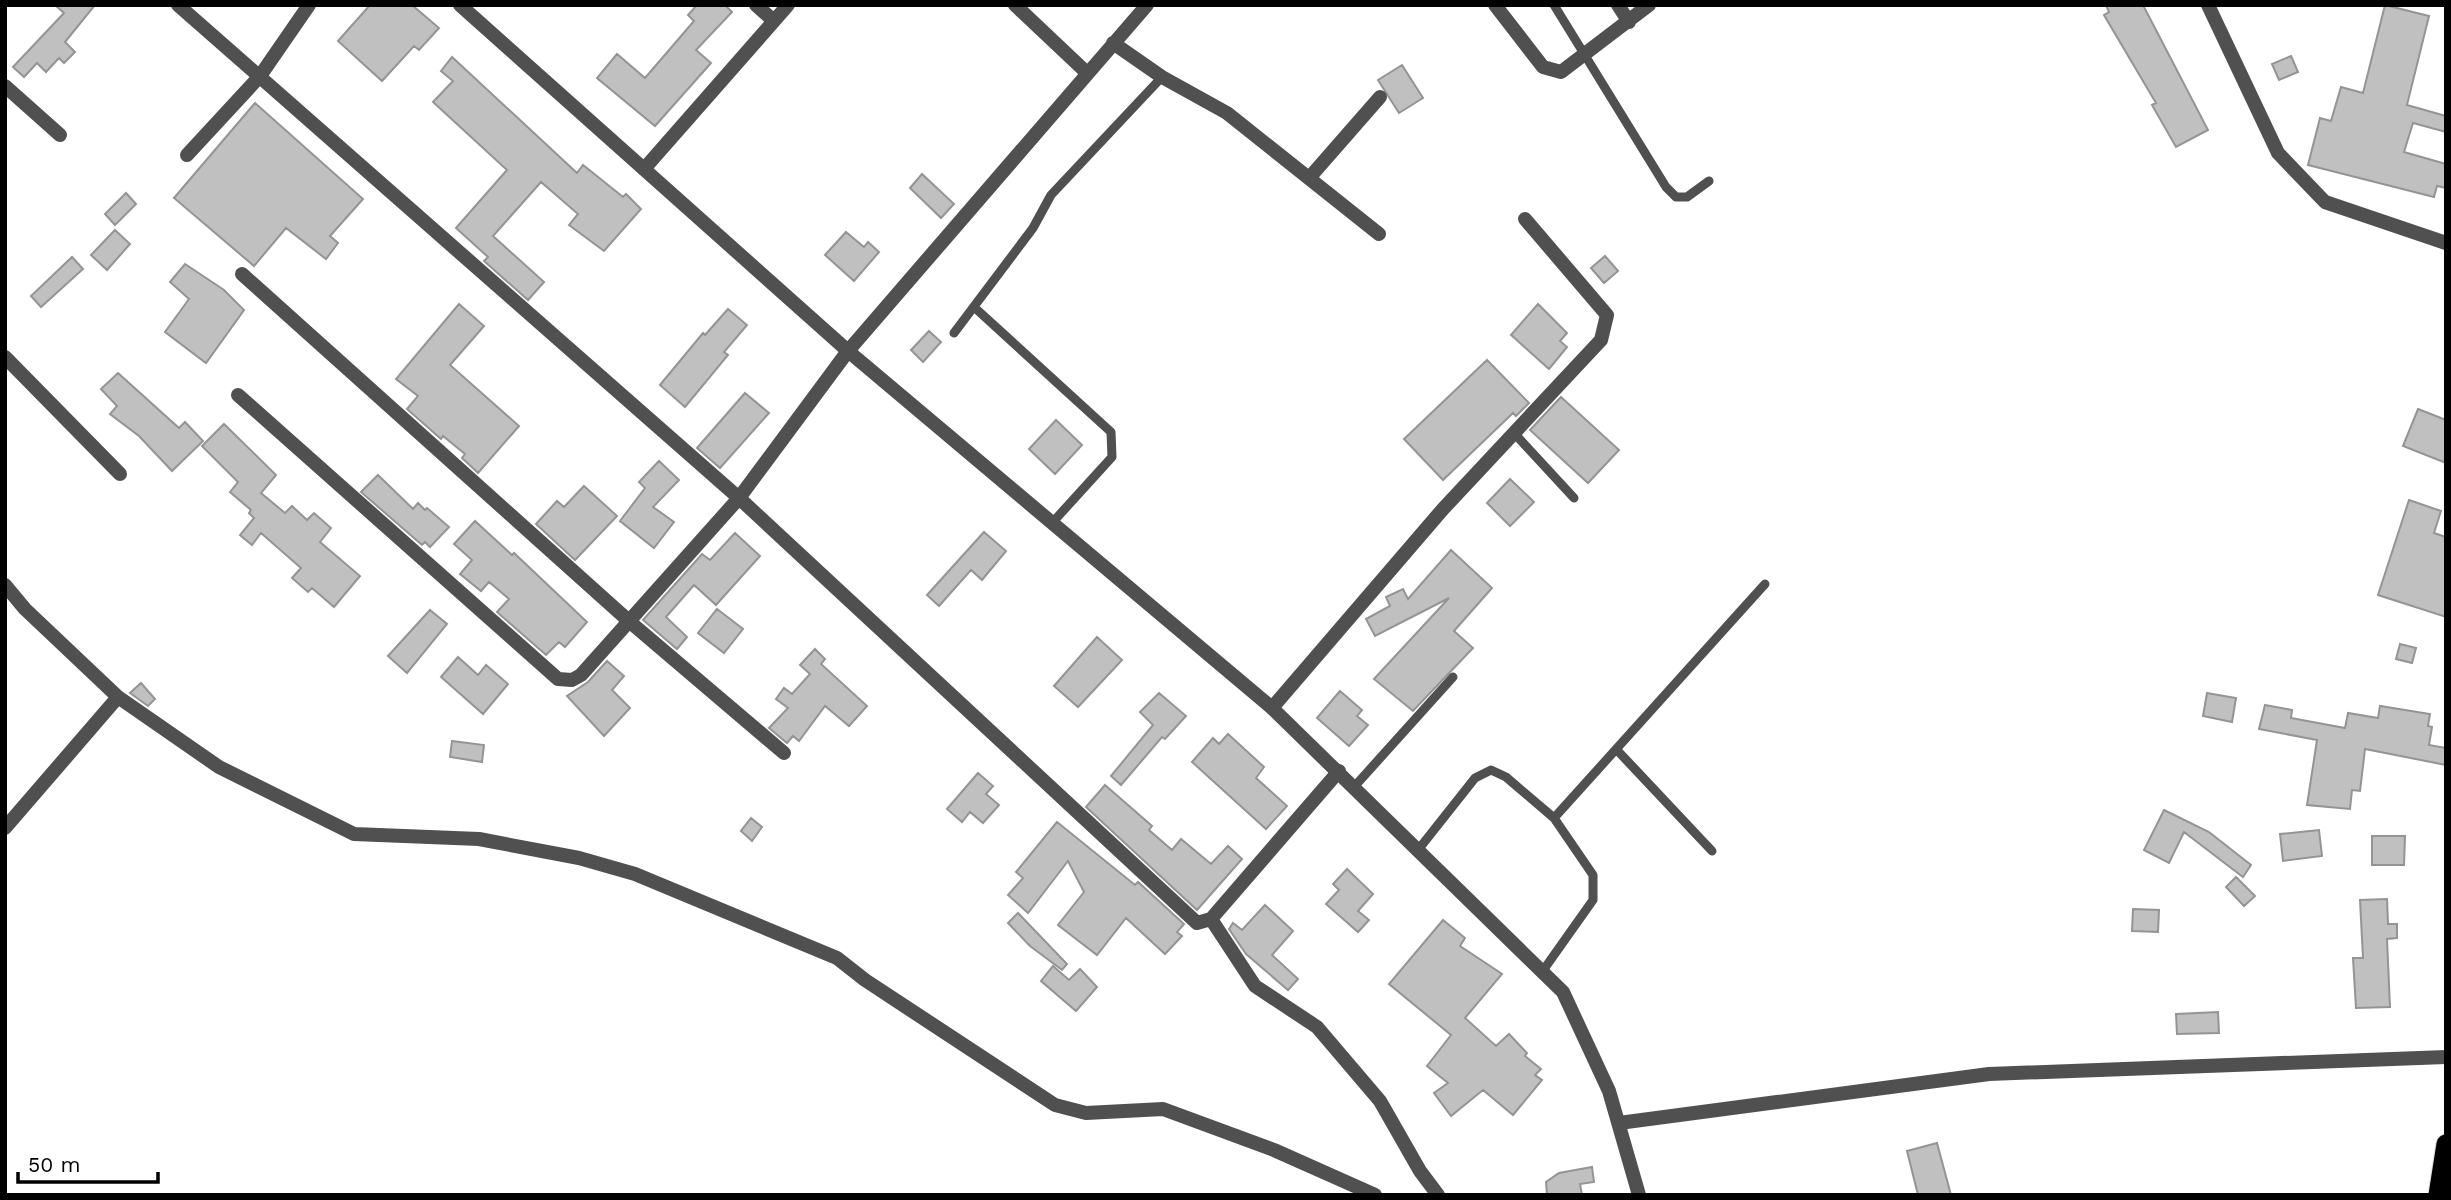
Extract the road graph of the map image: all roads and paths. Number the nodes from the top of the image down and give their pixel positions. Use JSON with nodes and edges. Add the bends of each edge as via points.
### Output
{"nodes":[{"id":1,"x":178,"y":5,"type":"edge"},
{"id":2,"x":309,"y":5,"type":"edge"},
{"id":3,"x":460,"y":5,"type":"edge"},
{"id":4,"x":756,"y":5,"type":"edge"},
{"id":5,"x":789,"y":5,"type":"edge"},
{"id":6,"x":1015,"y":5,"type":"edge"},
{"id":7,"x":1147,"y":5,"type":"edge"},
{"id":8,"x":1495,"y":5,"type":"edge"},
{"id":9,"x":1554,"y":5,"type":"edge"},
{"id":10,"x":1618,"y":5,"type":"edge"},
{"id":11,"x":1649,"y":5,"type":"edge"},
{"id":12,"x":2208,"y":5,"type":"edge"},
{"id":13,"x":774,"y":21,"type":"junction"},
{"id":14,"x":1629,"y":22,"type":"junction"},
{"id":15,"x":1113,"y":43,"type":"junction"},
{"id":16,"x":1583,"y":57,"type":"junction"},
{"id":17,"x":1086,"y":72,"type":"junction"},
{"id":18,"x":260,"y":76,"type":"junction"},
{"id":19,"x":1162,"y":77,"type":"junction"},
{"id":20,"x":5,"y":86,"type":"edge"},
{"id":21,"x":1380,"y":97,"type":"dead end"},
{"id":22,"x":60,"y":135,"type":"dead end"},
{"id":23,"x":187,"y":155,"type":"dead end"},
{"id":24,"x":644,"y":169,"type":"junction"},
{"id":25,"x":1310,"y":177,"type":"junction"},
{"id":26,"x":1709,"y":181,"type":"dead end"},
{"id":27,"x":1525,"y":219,"type":"dead end"},
{"id":28,"x":1379,"y":234,"type":"dead end"},
{"id":29,"x":2446,"y":243,"type":"edge"},
{"id":30,"x":242,"y":274,"type":"dead end"},
{"id":31,"x":974,"y":307,"type":"junction"},
{"id":32,"x":954,"y":333,"type":"dead end"},
{"id":33,"x":848,"y":351,"type":"junction"},
{"id":34,"x":5,"y":357,"type":"edge"},
{"id":35,"x":239,"y":395,"type":"dead end"},
{"id":36,"x":1514,"y":433,"type":"junction"},
{"id":37,"x":120,"y":474,"type":"dead end"},
{"id":38,"x":739,"y":498,"type":"junction"},
{"id":39,"x":1574,"y":498,"type":"dead end"},
{"id":40,"x":1052,"y":523,"type":"junction"},
{"id":41,"x":1765,"y":584,"type":"dead end"},
{"id":42,"x":5,"y":585,"type":"edge"},
{"id":43,"x":630,"y":622,"type":"junction"},
{"id":44,"x":1453,"y":677,"type":"dead end"},
{"id":45,"x":118,"y":697,"type":"junction"},
{"id":46,"x":1272,"y":708,"type":"junction"},
{"id":47,"x":1616,"y":749,"type":"junction"},
{"id":48,"x":784,"y":753,"type":"dead end"},
{"id":49,"x":1339,"y":771,"type":"junction"},
{"id":50,"x":1354,"y":788,"type":"junction"},
{"id":51,"x":1554,"y":818,"type":"junction"},
{"id":52,"x":5,"y":828,"type":"edge"},
{"id":53,"x":1418,"y":850,"type":"junction"},
{"id":54,"x":1712,"y":852,"type":"dead end"},
{"id":55,"x":1211,"y":919,"type":"junction"},
{"id":56,"x":1542,"y":972,"type":"junction"},
{"id":57,"x":2446,"y":1057,"type":"edge"},
{"id":58,"x":1619,"y":1123,"type":"junction"},
{"id":59,"x":2446,"y":1143,"type":"edge"},
{"id":60,"x":1375,"y":1195,"type":"edge"},
{"id":61,"x":1438,"y":1195,"type":"edge"},
{"id":62,"x":1639,"y":1195,"type":"edge"},
{"id":63,"x":2438,"y":1195,"type":"edge"}],
"edges":[{"from":1,"to":18,"type":"street"},
{"from":2,"to":18,"type":"street"},
{"from":3,"to":24,"type":"street"},
{"from":4,"to":13,"type":"street"},
{"from":5,"to":13,"type":"street"},
{"from":6,"to":17,"type":"street"},
{"from":7,"to":15,"type":"street"},
{"from":8,"to":16,"type":"street","via":[[1543,67],[1561,72]]},
{"from":9,"to":16,"type":"lane"},
{"from":10,"to":14,"type":"street"},
{"from":11,"to":14,"type":"street"},
{"from":12,"to":29,"type":"street","via":[[2278,153],[2325,202]]},
{"from":13,"to":24,"type":"street"},
{"from":14,"to":16,"type":"street"},
{"from":15,"to":17,"type":"street"},
{"from":15,"to":19,"type":"street"},
{"from":16,"to":26,"type":"lane","via":[[1676,197],[1687,197]]},
{"from":17,"to":33,"type":"street"},
{"from":18,"to":23,"type":"street"},
{"from":18,"to":38,"type":"street"},
{"from":19,"to":25,"type":"street","via":[[1227,113]]},
{"from":19,"to":31,"type":"lane","via":[[1051,195],[1033,228]]},
{"from":20,"to":22,"type":"street"},
{"from":21,"to":25,"type":"street"},
{"from":24,"to":33,"type":"street"},
{"from":25,"to":28,"type":"street"},
{"from":27,"to":36,"type":"street","via":[[1607,315],[1601,340]]},
{"from":30,"to":43,"type":"street"},
{"from":31,"to":32,"type":"lane"},
{"from":31,"to":40,"type":"lane","via":[[1111,432],[1112,457]]},
{"from":33,"to":38,"type":"street"},
{"from":33,"to":40,"type":"street"},
{"from":34,"to":37,"type":"street"},
{"from":35,"to":43,"type":"street","via":[[558,679],[581,675]]},
{"from":36,"to":39,"type":"lane"},
{"from":36,"to":46,"type":"street"},
{"from":38,"to":43,"type":"street"},
{"from":38,"to":55,"type":"street","via":[[1197,923]]},
{"from":40,"to":46,"type":"street"},
{"from":41,"to":47,"type":"lane"},
{"from":42,"to":45,"type":"street"},
{"from":43,"to":48,"type":"street"},
{"from":44,"to":50,"type":"lane"},
{"from":45,"to":52,"type":"street"},
{"from":45,"to":60,"type":"street","via":[[219,767],[354,834],[479,839],[635,874],[837,958],[1055,1105],[1086,1113],[1163,1109],[1274,1150]]},
{"from":46,"to":49,"type":"street"},
{"from":47,"to":51,"type":"lane"},
{"from":47,"to":54,"type":"lane"},
{"from":49,"to":50,"type":"street"},
{"from":49,"to":55,"type":"street"},
{"from":50,"to":53,"type":"street"},
{"from":51,"to":53,"type":"lane","via":[[1506,777],[1491,770],[1475,778]]},
{"from":51,"to":56,"type":"lane","via":[[1593,875],[1593,900]]},
{"from":53,"to":56,"type":"street"},
{"from":55,"to":61,"type":"street","via":[[1255,986],[1317,1027],[1380,1101]]},
{"from":56,"to":58,"type":"street","via":[[1563,992]]},
{"from":57,"to":58,"type":"street","via":[[1989,1074]]},
{"from":58,"to":62,"type":"street"},
{"from":59,"to":63,"type":"highway"}]}
